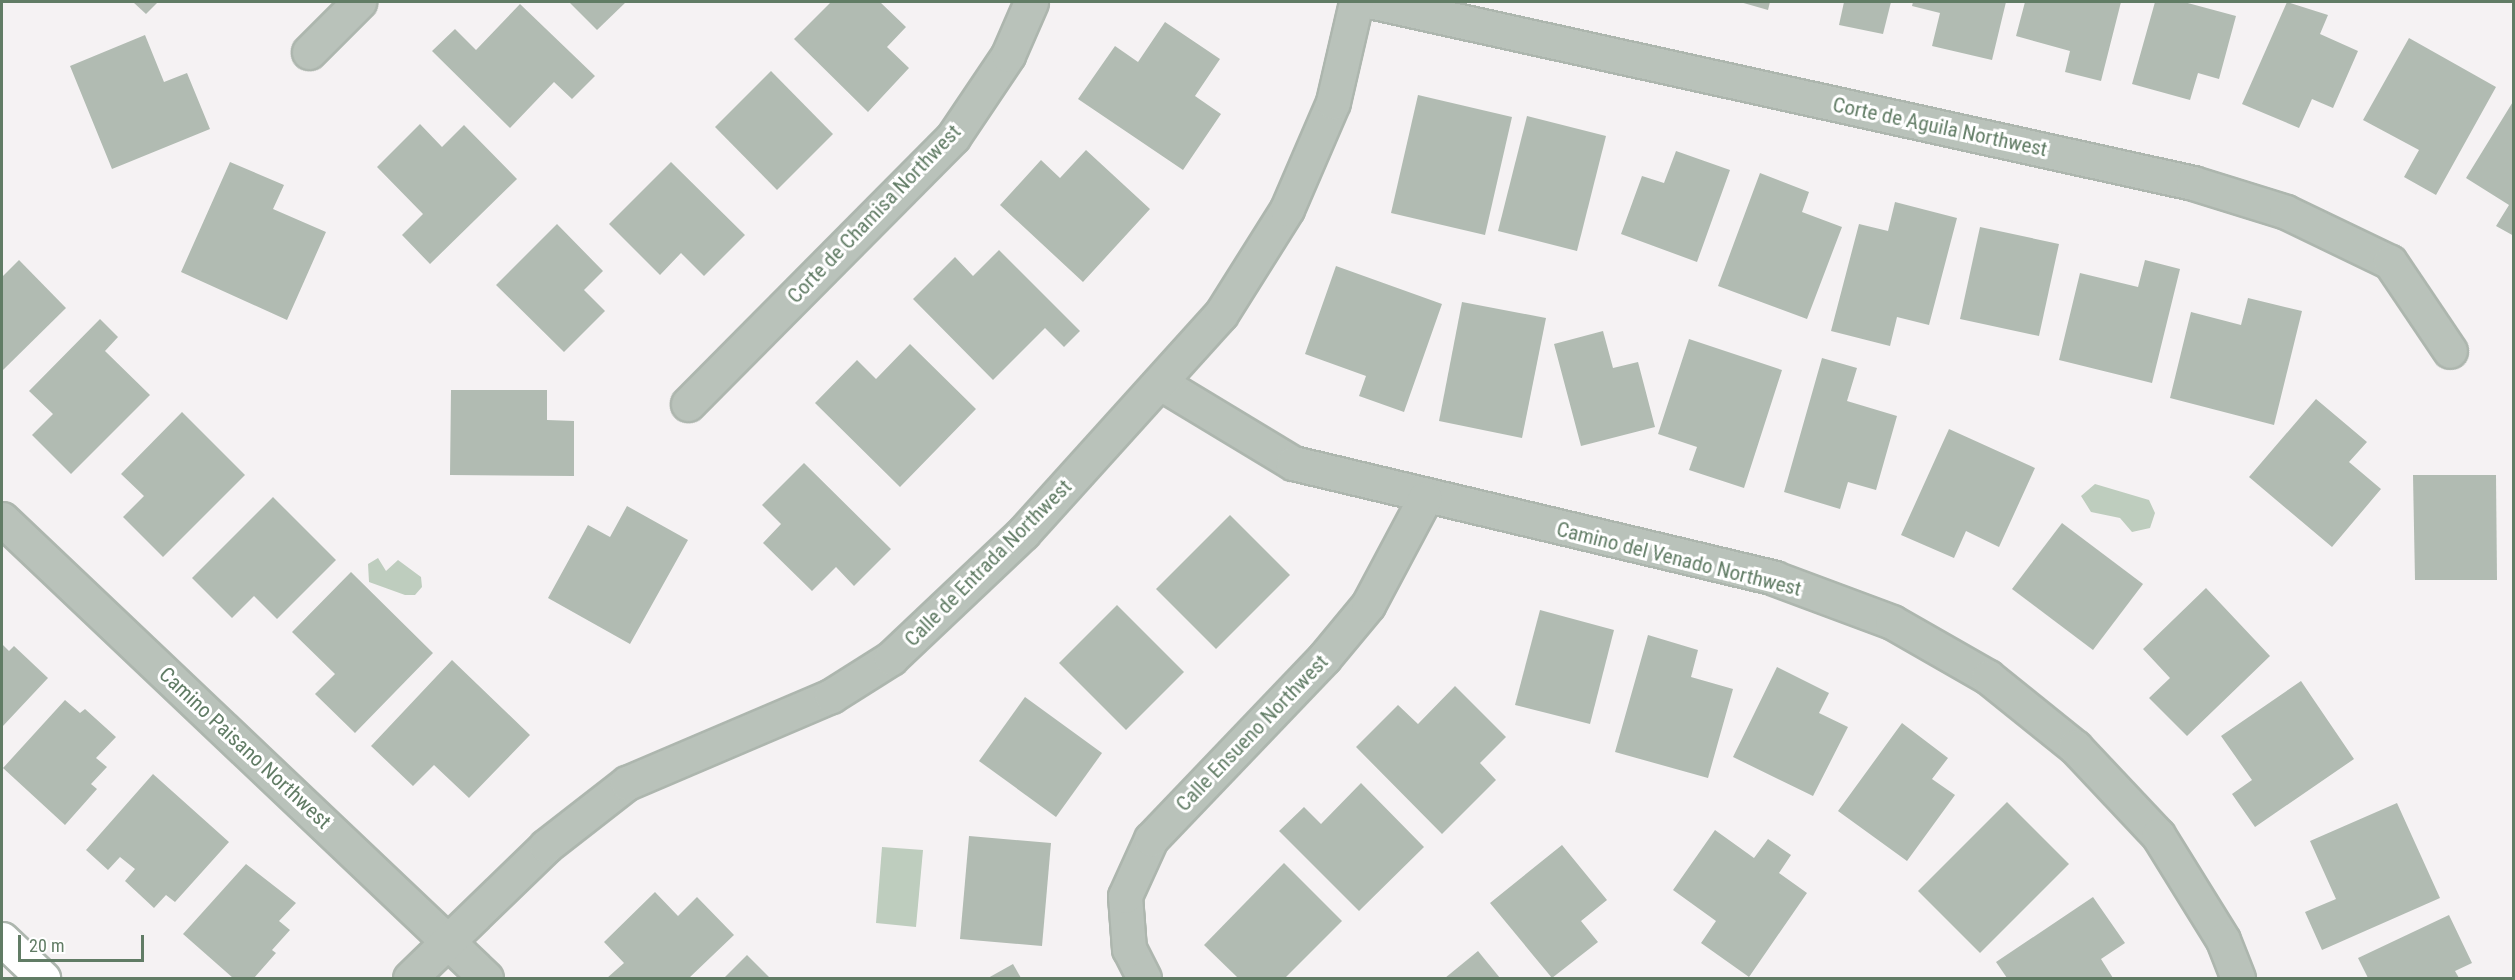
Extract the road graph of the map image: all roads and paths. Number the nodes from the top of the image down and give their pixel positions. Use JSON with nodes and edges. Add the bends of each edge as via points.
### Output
{"nodes":[{"id":1,"x":359,"y":2,"type":"edge"},
{"id":2,"x":1031,"y":2,"type":"edge"},
{"id":3,"x":1356,"y":2,"type":"edge"},
{"id":4,"x":1374,"y":2,"type":"edge"},
{"id":5,"x":309,"y":52,"type":"dead end"},
{"id":6,"x":2450,"y":351,"type":"dead end"},
{"id":7,"x":1162,"y":384,"type":"junction"},
{"id":8,"x":688,"y":404,"type":"dead end"},
{"id":9,"x":1425,"y":498,"type":"junction"},
{"id":10,"x":2,"y":519,"type":"edge"},
{"id":11,"x":2,"y":939,"type":"edge"},
{"id":12,"x":450,"y":941,"type":"junction"},
{"id":13,"x":43,"y":978,"type":"edge"},
{"id":14,"x":410,"y":978,"type":"edge"},
{"id":15,"x":486,"y":978,"type":"edge"},
{"id":16,"x":1144,"y":978,"type":"edge"},
{"id":17,"x":2238,"y":978,"type":"edge"}],
"edges":[{"from":1,"to":5,"type":"street"},
{"from":2,"to":8,"type":"street","name":"Corte de Chamisa Northwest","via":[[1008,55],[953,137]]},
{"from":3,"to":7,"type":"street","name":"Calle de Entrada Northwest","via":[[1333,102],[1287,209],[1221,314]]},
{"from":4,"to":6,"type":"street","name":"Corte de Aguila Northwest","via":[[2193,183],[2286,212],[2390,262]]},
{"from":7,"to":9,"type":"street","name":"Camino del Venado Northwest","via":[[1293,463]]},
{"from":7,"to":12,"type":"street","name":"Calle de Entrada Northwest","via":[[1006,549],[891,658],[831,696],[627,783],[546,846]]},
{"from":9,"to":16,"type":"street","name":"Calle Ensueno Northwest","via":[[1368,605],[1324,658],[1151,839],[1125,896],[1129,949]]},
{"from":9,"to":17,"type":"street","name":"Camino del Venado Northwest","via":[[1774,578],[1892,622],[1988,677],[2075,747],[2158,836],[2223,940]]},
{"from":10,"to":12,"type":"street","name":"Camino Paisano Northwest"},
{"from":11,"to":13,"type":"main road"},
{"from":12,"to":14,"type":"street","name":"Calle de Entrada Northwest"},
{"from":12,"to":15,"type":"street","name":"Camino Paisano Northwest"}]}
